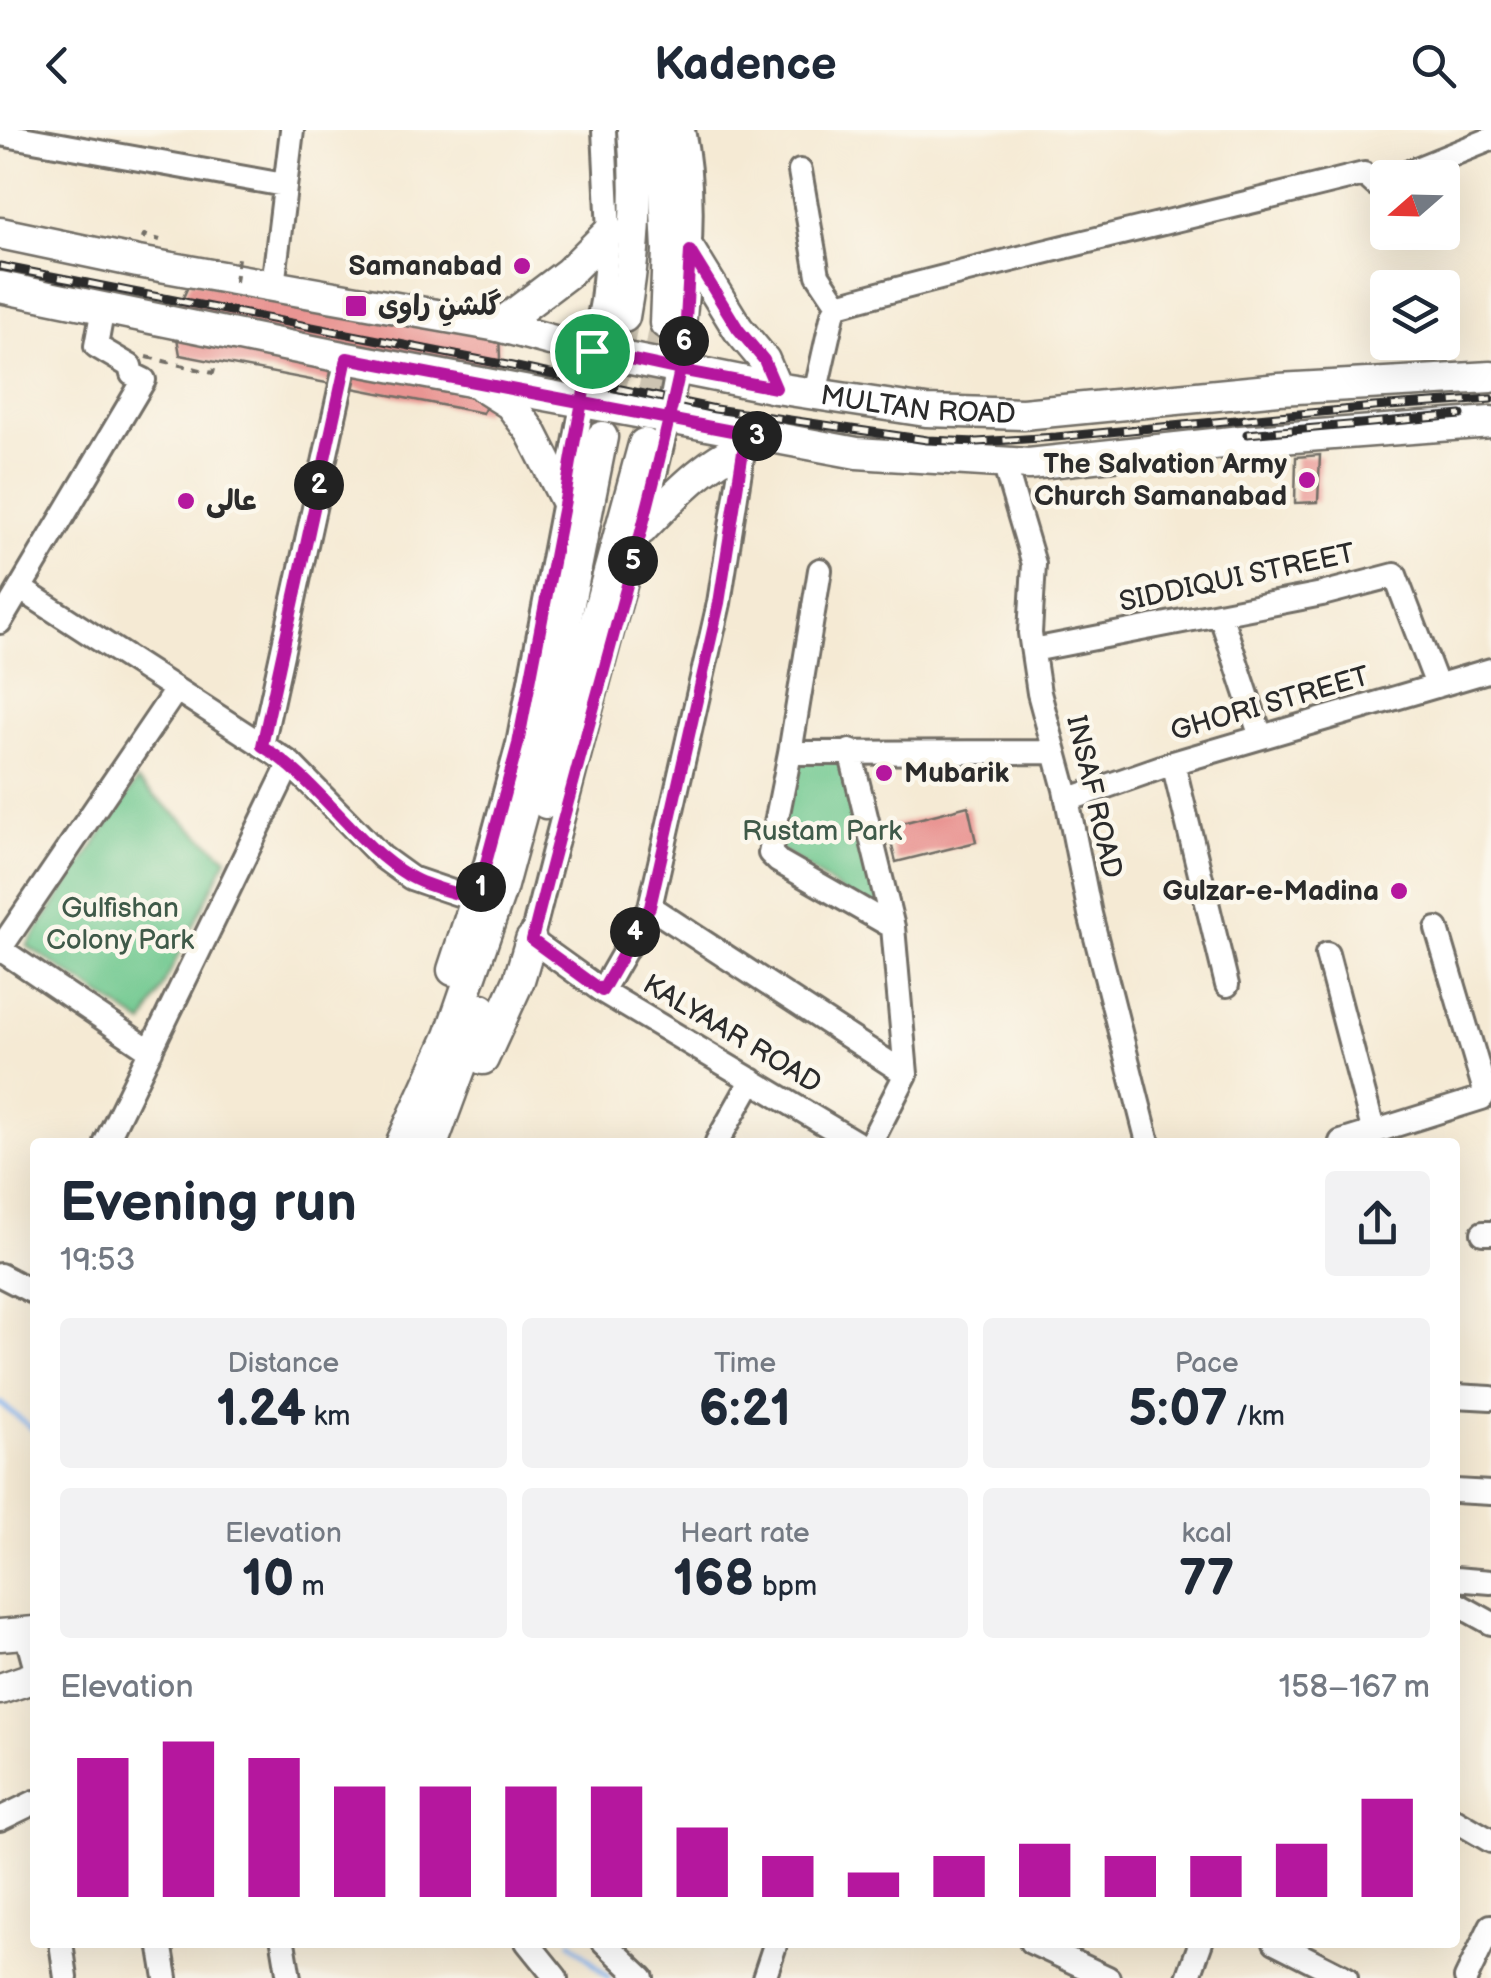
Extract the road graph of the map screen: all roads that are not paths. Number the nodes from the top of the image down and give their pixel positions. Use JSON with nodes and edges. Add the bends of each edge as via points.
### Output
{"nodes":[{"id":1,"x":292,"y":130,"type":"edge"},
{"id":2,"x":604,"y":130,"type":"edge"},
{"id":3,"x":632,"y":130,"type":"edge"},
{"id":4,"x":662,"y":130,"type":"edge"},
{"id":5,"x":683,"y":130,"type":"edge"},
{"id":6,"x":0,"y":134,"type":"edge"},
{"id":7,"x":1491,"y":139,"type":"edge"},
{"id":8,"x":1438,"y":160,"type":"edge"},
{"id":9,"x":800,"y":171,"type":"dead end"},
{"id":10,"x":1370,"y":179,"type":"edge"},
{"id":11,"x":284,"y":185,"type":"junction"},
{"id":12,"x":0,"y":210,"type":"edge"},
{"id":13,"x":609,"y":232,"type":"junction"},
{"id":14,"x":0,"y":234,"type":"edge"},
{"id":15,"x":32,"y":238,"type":"junction"},
{"id":16,"x":690,"y":251,"type":"junction"},
{"id":17,"x":272,"y":286,"type":"junction"},
{"id":18,"x":0,"y":287,"type":"edge"},
{"id":19,"x":838,"y":304,"type":"junction"},
{"id":20,"x":103,"y":308,"type":"junction"},
{"id":21,"x":624,"y":317,"type":"tunnel mouth"},
{"id":22,"x":665,"y":324,"type":"tunnel mouth"},
{"id":23,"x":498,"y":326,"type":"junction"},
{"id":24,"x":592,"y":351,"type":"junction"},
{"id":25,"x":347,"y":358,"type":"junction"},
{"id":26,"x":680,"y":370,"type":"junction"},
{"id":27,"x":1491,"y":377,"type":"edge"},
{"id":28,"x":473,"y":381,"type":"junction"},
{"id":29,"x":776,"y":388,"type":"junction"},
{"id":30,"x":815,"y":394,"type":"junction"},
{"id":31,"x":582,"y":401,"type":"junction"},
{"id":32,"x":669,"y":418,"type":"junction"},
{"id":33,"x":1491,"y":422,"type":"edge"},
{"id":34,"x":602,"y":437,"type":"tunnel mouth"},
{"id":35,"x":759,"y":442,"type":"junction"},
{"id":36,"x":644,"y":444,"type":"tunnel mouth"},
{"id":37,"x":1004,"y":463,"type":"junction"},
{"id":38,"x":565,"y":500,"type":"junction"},
{"id":39,"x":642,"y":529,"type":"junction"},
{"id":40,"x":820,"y":570,"type":"dead end"},
{"id":41,"x":22,"y":589,"type":"junction"},
{"id":42,"x":1220,"y":614,"type":"junction"},
{"id":43,"x":0,"y":622,"type":"edge"},
{"id":44,"x":1033,"y":650,"type":"junction"},
{"id":45,"x":1491,"y":670,"type":"edge"},
{"id":46,"x":1437,"y":686,"type":"junction"},
{"id":47,"x":176,"y":690,"type":"junction"},
{"id":48,"x":1260,"y":737,"type":"junction"},
{"id":49,"x":262,"y":746,"type":"junction"},
{"id":50,"x":850,"y":751,"type":"junction"},
{"id":51,"x":1055,"y":752,"type":"junction"},
{"id":52,"x":790,"y":754,"type":"junction"},
{"id":53,"x":290,"y":763,"type":"junction"},
{"id":54,"x":1173,"y":763,"type":"junction"},
{"id":55,"x":1067,"y":800,"type":"junction"},
{"id":56,"x":476,"y":900,"type":"junction"},
{"id":57,"x":650,"y":907,"type":"junction"},
{"id":58,"x":893,"y":928,"type":"junction"},
{"id":59,"x":1437,"y":929,"type":"dead end"},
{"id":60,"x":532,"y":940,"type":"junction"},
{"id":61,"x":0,"y":949,"type":"edge"},
{"id":62,"x":1327,"y":954,"type":"dead end"},
{"id":63,"x":1227,"y":985,"type":"dead end"},
{"id":64,"x":602,"y":991,"type":"junction"},
{"id":65,"x":151,"y":1051,"type":"junction"},
{"id":66,"x":434,"y":1071,"type":"junction"},
{"id":67,"x":906,"y":1074,"type":"junction"},
{"id":68,"x":752,"y":1080,"type":"junction"},
{"id":69,"x":1374,"y":1133,"type":"junction"},
{"id":70,"x":831,"y":1136,"type":"edge"},
{"id":71,"x":108,"y":1138,"type":"edge"},
{"id":72,"x":404,"y":1138,"type":"edge"},
{"id":73,"x":435,"y":1138,"type":"edge"},
{"id":74,"x":436,"y":1138,"type":"edge"},
{"id":75,"x":719,"y":1138,"type":"edge"},
{"id":76,"x":872,"y":1138,"type":"edge"},
{"id":77,"x":1147,"y":1138,"type":"edge"},
{"id":78,"x":1356,"y":1138,"type":"edge"},
{"id":79,"x":0,"y":1275,"type":"edge"},
{"id":80,"x":30,"y":1290,"type":"edge"},
{"id":81,"x":1460,"y":1396,"type":"edge"},
{"id":82,"x":1491,"y":1398,"type":"edge"},
{"id":83,"x":1460,"y":1490,"type":"edge"},
{"id":84,"x":1491,"y":1493,"type":"edge"},
{"id":85,"x":1460,"y":1579,"type":"edge"},
{"id":86,"x":1491,"y":1582,"type":"edge"},
{"id":87,"x":1460,"y":1606,"type":"edge"},
{"id":88,"x":1491,"y":1623,"type":"edge"},
{"id":89,"x":30,"y":1679,"type":"edge"},
{"id":90,"x":0,"y":1689,"type":"edge"},
{"id":91,"x":30,"y":1804,"type":"edge"},
{"id":92,"x":0,"y":1819,"type":"edge"},
{"id":93,"x":1460,"y":1823,"type":"edge"},
{"id":94,"x":1491,"y":1841,"type":"edge"},
{"id":95,"x":1491,"y":1926,"type":"edge"},
{"id":96,"x":62,"y":1948,"type":"edge"},
{"id":97,"x":161,"y":1948,"type":"edge"},
{"id":98,"x":283,"y":1948,"type":"edge"},
{"id":99,"x":533,"y":1948,"type":"edge"},
{"id":100,"x":774,"y":1948,"type":"edge"},
{"id":101,"x":1044,"y":1948,"type":"edge"},
{"id":102,"x":1199,"y":1948,"type":"edge"},
{"id":103,"x":1287,"y":1948,"type":"edge"},
{"id":104,"x":628,"y":1952,"type":"edge"},
{"id":105,"x":766,"y":1977,"type":"edge"},
{"id":106,"x":66,"y":1978,"type":"edge"},
{"id":107,"x":166,"y":1978,"type":"edge"},
{"id":108,"x":289,"y":1978,"type":"edge"},
{"id":109,"x":556,"y":1978,"type":"edge"},
{"id":110,"x":642,"y":1978,"type":"edge"},
{"id":111,"x":1108,"y":1978,"type":"edge"},
{"id":112,"x":1188,"y":1978,"type":"edge"},
{"id":113,"x":1346,"y":1978,"type":"edge"},
{"id":114,"x":1466,"y":1978,"type":"edge"}],
"edges":[{"from":1,"to":11,"type":"street"},
{"from":2,"to":13,"type":"street"},
{"from":3,"to":21,"type":"main road","via":[[634,242]]},
{"from":4,"to":22,"type":"main road"},
{"from":5,"to":16,"type":"street"},
{"from":6,"to":11,"type":"street"},
{"from":7,"to":8,"type":"street"},
{"from":9,"to":19,"type":"street","via":[[818,275]]},
{"from":10,"to":19,"type":"street","via":[[1364,174]]},
{"from":11,"to":17,"type":"street"},
{"from":12,"to":15,"type":"main road"},
{"from":13,"to":23,"type":"main road"},
{"from":13,"to":24,"type":"street"},
{"from":14,"to":15,"type":"main road","name":"MULTAN ROAD"},
{"from":15,"to":17,"type":"main road","name":"MULTAN ROAD"},
{"from":16,"to":26,"type":"street"},
{"from":16,"to":29,"type":"main road"},
{"from":17,"to":23,"type":"main road","name":"MULTAN ROAD"},
{"from":18,"to":20,"type":"main road","name":"MULTAN ROAD"},
{"from":19,"to":30,"type":"street"},
{"from":20,"to":25,"type":"main road","name":"MULTAN ROAD"},
{"from":20,"to":41,"type":"street","via":[[96,346],[144,380]]},
{"from":23,"to":24,"type":"main road","name":"MULTAN ROAD"},
{"from":24,"to":26,"type":"main road","name":"MULTAN ROAD"},
{"from":24,"to":31,"type":"street"},
{"from":25,"to":28,"type":"main road","name":"MULTAN ROAD"},
{"from":25,"to":49,"type":"street"},
{"from":26,"to":29,"type":"main road","name":"MULTAN ROAD"},
{"from":26,"to":32,"type":"street"},
{"from":27,"to":30,"type":"main road","name":"MULTAN ROAD","via":[[1024,414],[926,411]]},
{"from":28,"to":31,"type":"main road","name":"MULTAN ROAD"},
{"from":28,"to":38,"type":"main road","via":[[510,404]]},
{"from":29,"to":30,"type":"main road","name":"MULTAN ROAD"},
{"from":31,"to":32,"type":"main road","name":"MULTAN ROAD"},
{"from":31,"to":38,"type":"street"},
{"from":32,"to":35,"type":"main road","name":"MULTAN ROAD"},
{"from":32,"to":39,"type":"street"},
{"from":33,"to":37,"type":"main road","name":"MULTAN ROAD"},
{"from":34,"to":66,"type":"main road","via":[[544,734],[492,921]]},
{"from":35,"to":37,"type":"main road","name":"MULTAN ROAD"},
{"from":35,"to":39,"type":"main road","via":[[674,494]]},
{"from":35,"to":57,"type":"street"},
{"from":36,"to":73,"type":"main road","via":[[511,929]]},
{"from":37,"to":44,"type":"street","name":"INSAF ROAD","via":[[1034,564]]},
{"from":38,"to":56,"type":"street","via":[[518,744]]},
{"from":39,"to":60,"type":"street"},
{"from":40,"to":52,"type":"street"},
{"from":41,"to":43,"type":"street"},
{"from":41,"to":47,"type":"street"},
{"from":42,"to":44,"type":"street","name":"SIDDIQUI STREET"},
{"from":42,"to":46,"type":"street","name":"SIDDIQUI STREET","via":[[1395,575]]},
{"from":42,"to":48,"type":"street"},
{"from":44,"to":51,"type":"street","name":"INSAF ROAD"},
{"from":45,"to":46,"type":"street","name":"GHORI STREET"},
{"from":46,"to":48,"type":"street","name":"GHORI STREET"},
{"from":47,"to":49,"type":"street"},
{"from":47,"to":61,"type":"street"},
{"from":48,"to":54,"type":"street","name":"GHORI STREET"},
{"from":49,"to":53,"type":"street"},
{"from":50,"to":51,"type":"street"},
{"from":50,"to":52,"type":"street"},
{"from":50,"to":58,"type":"street"},
{"from":51,"to":55,"type":"street","name":"INSAF ROAD"},
{"from":52,"to":58,"type":"street","via":[[770,853]]},
{"from":53,"to":56,"type":"street","via":[[411,878]]},
{"from":53,"to":65,"type":"street"},
{"from":54,"to":55,"type":"street","name":"GHORI STREET"},
{"from":54,"to":63,"type":"street"},
{"from":55,"to":77,"type":"street","name":"INSAF ROAD"},
{"from":56,"to":66,"type":"main road","via":[[438,1016]]},
{"from":57,"to":64,"type":"street"},
{"from":57,"to":67,"type":"street"},
{"from":58,"to":67,"type":"street"},
{"from":59,"to":69,"type":"street","via":[[1485,1090],[1482,1098]]},
{"from":60,"to":64,"type":"street","name":"KALYAAR ROAD"},
{"from":60,"to":74,"type":"main road","via":[[461,1108]]},
{"from":61,"to":65,"type":"street"},
{"from":62,"to":69,"type":"street"},
{"from":64,"to":68,"type":"street","name":"KALYAAR ROAD"},
{"from":65,"to":71,"type":"street"},
{"from":66,"to":72,"type":"main road"},
{"from":67,"to":76,"type":"street"},
{"from":68,"to":70,"type":"street","name":"KALYAAR ROAD"},
{"from":68,"to":75,"type":"street"},
{"from":69,"to":78,"type":"street"},
{"from":79,"to":80,"type":"street"},
{"from":81,"to":82,"type":"street"},
{"from":83,"to":84,"type":"street"},
{"from":85,"to":86,"type":"street"},
{"from":87,"to":88,"type":"street"},
{"from":89,"to":90,"type":"main road"},
{"from":91,"to":92,"type":"street"},
{"from":93,"to":94,"type":"street"},
{"from":95,"to":114,"type":"street"},
{"from":96,"to":106,"type":"street"},
{"from":97,"to":107,"type":"street"},
{"from":98,"to":108,"type":"street"},
{"from":99,"to":109,"type":"street"},
{"from":100,"to":105,"type":"street"},
{"from":101,"to":111,"type":"street"},
{"from":102,"to":112,"type":"street"},
{"from":103,"to":113,"type":"street"},
{"from":104,"to":110,"type":"street"}]}
